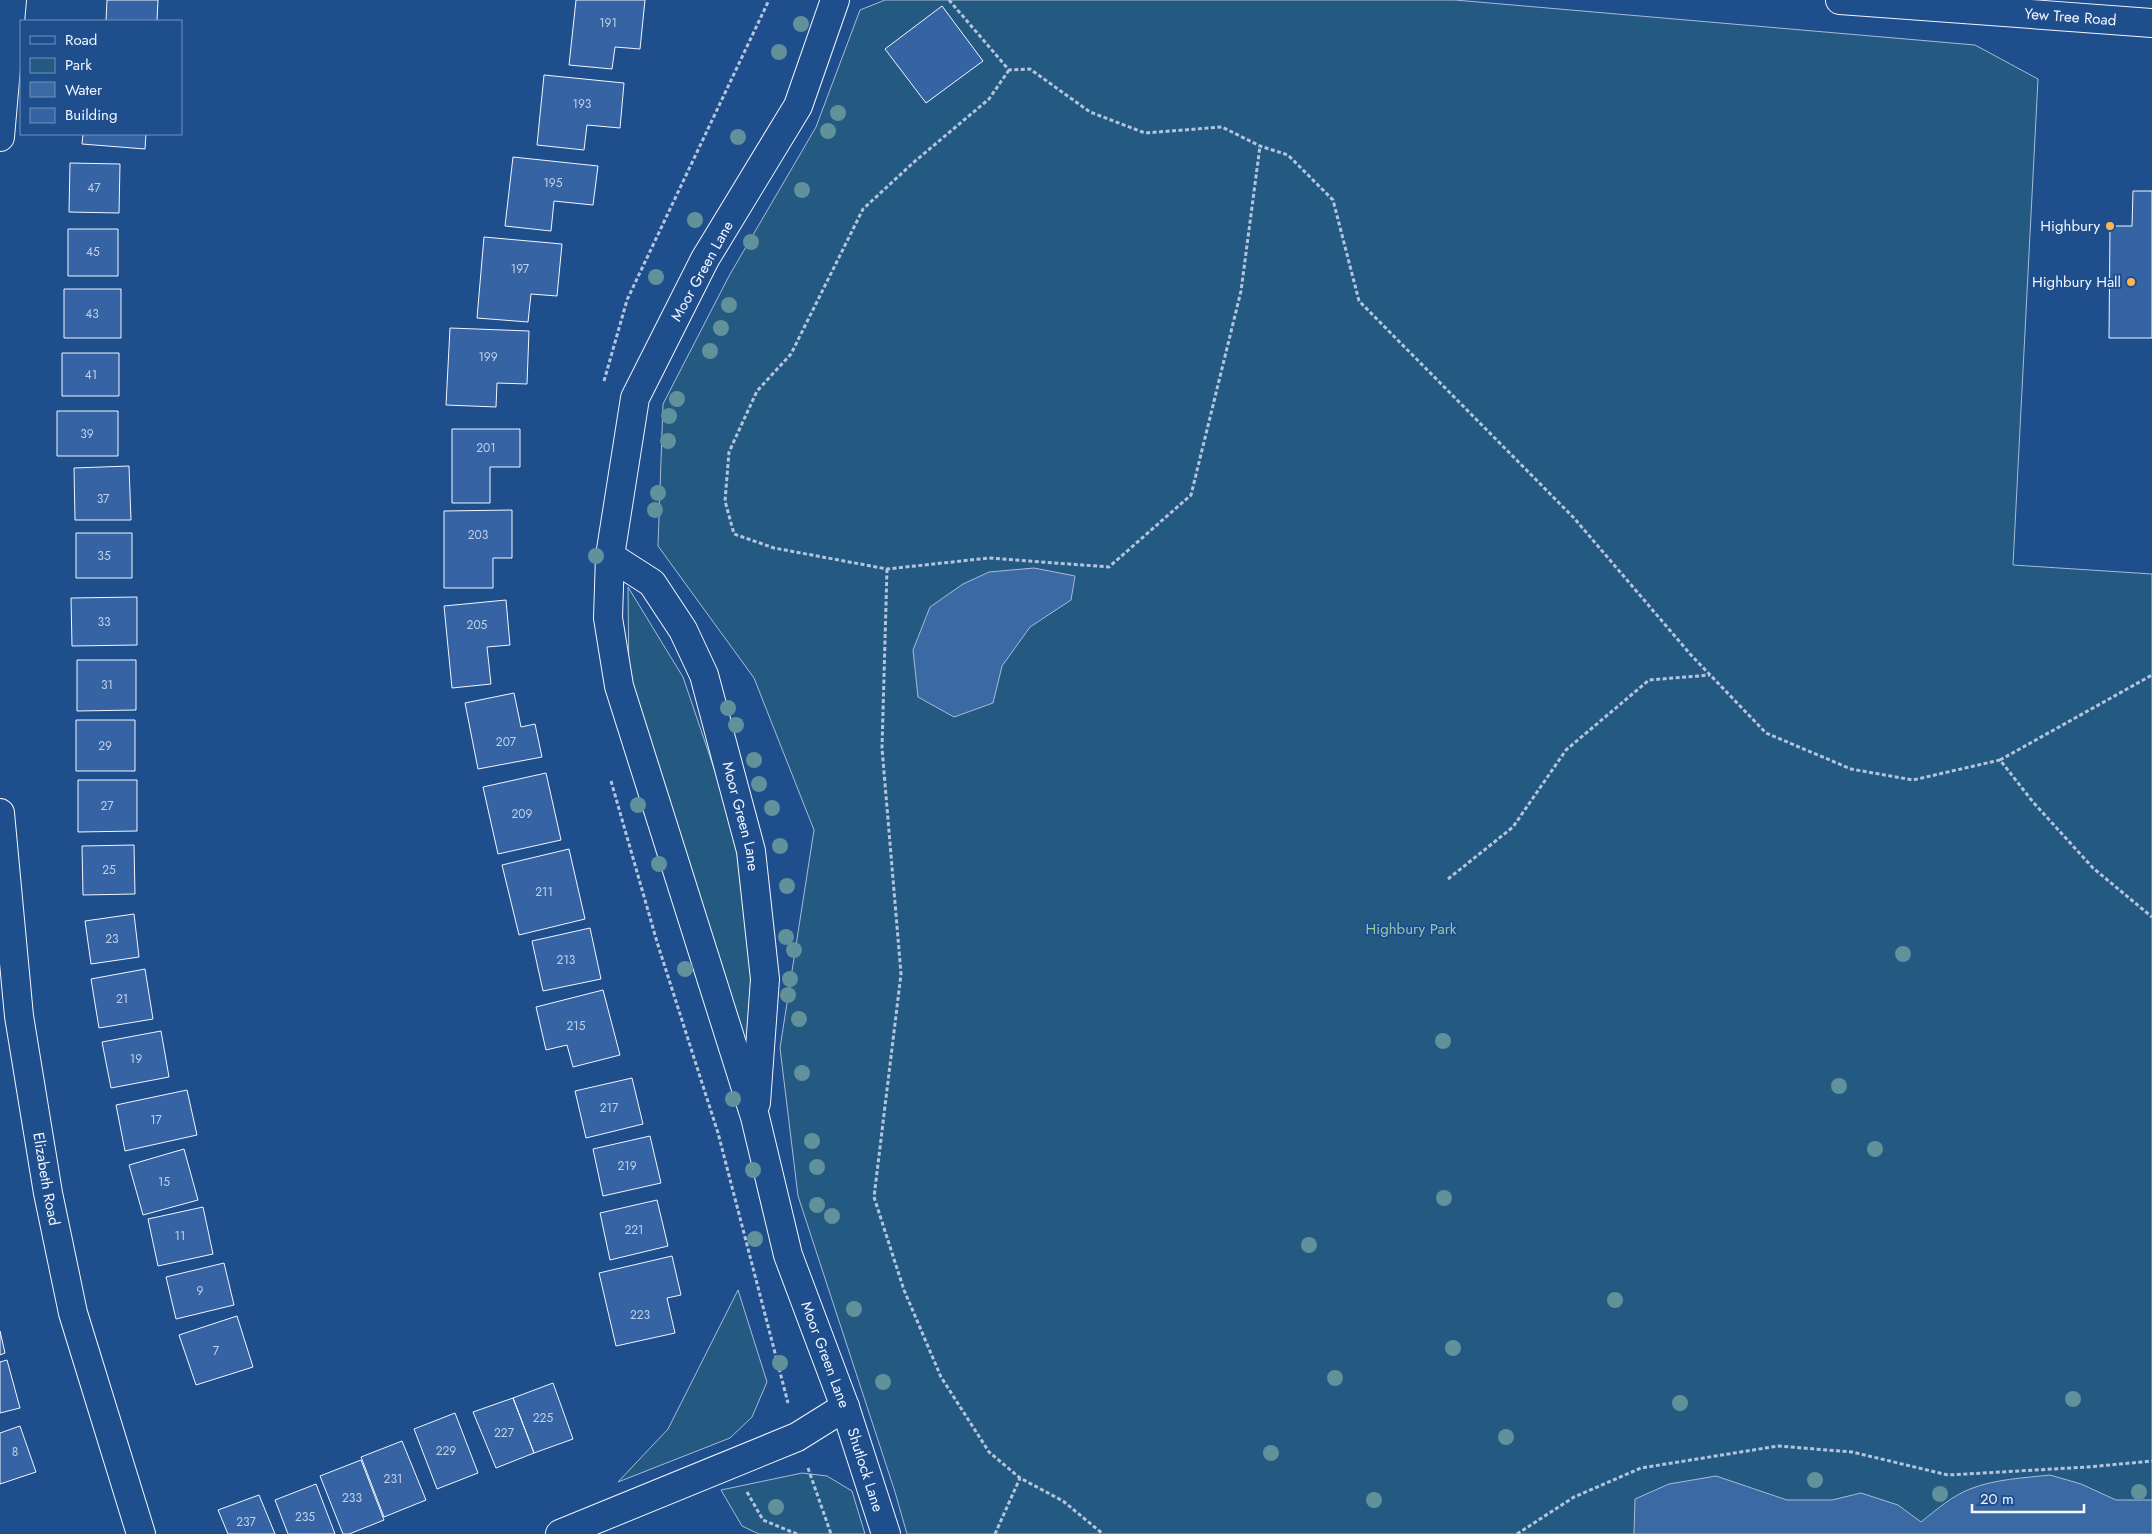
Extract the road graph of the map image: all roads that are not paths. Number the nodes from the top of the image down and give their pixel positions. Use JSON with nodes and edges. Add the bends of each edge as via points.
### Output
{"nodes":[{"id":1,"x":12,"y":0,"type":"edge"},
{"id":2,"x":835,"y":0,"type":"edge"},
{"id":3,"x":1840,"y":0,"type":"edge"},
{"id":4,"x":2152,"y":23,"type":"edge"},
{"id":5,"x":0,"y":138,"type":"edge"},
{"id":6,"x":610,"y":556,"type":"junction"},
{"id":7,"x":0,"y":813,"type":"edge"},
{"id":8,"x":755,"y":1117,"type":"junction"},
{"id":9,"x":845,"y":1407,"type":"junction"},
{"id":10,"x":141,"y":1534,"type":"edge"},
{"id":11,"x":560,"y":1534,"type":"edge"},
{"id":12,"x":886,"y":1534,"type":"edge"}],
"edges":[{"from":1,"to":5,"type":"street"},
{"from":2,"to":6,"type":"street","name":"Moor Green Lane","via":[[798,106],[705,259],[635,398]]},
{"from":3,"to":4,"type":"street","name":"Yew Tree Road"},
{"from":6,"to":8,"type":"street","name":"Moor Green Lane","via":[[608,618],[619,686]]},
{"from":6,"to":8,"type":"street","name":"Moor Green Lane","via":[[652,583],[683,630],[704,675],[751,851],[765,979]]},
{"from":7,"to":10,"type":"street","name":"Elizabeth Road","via":[[18,1016],[48,1193],[73,1313]]},
{"from":8,"to":9,"type":"street","name":"Moor Green Lane","via":[[788,1255]]},
{"from":9,"to":11,"type":"street","name":"Moor Green Lane","via":[[797,1437]]},
{"from":9,"to":12,"type":"street","name":"Shutlock Lane"}]}
